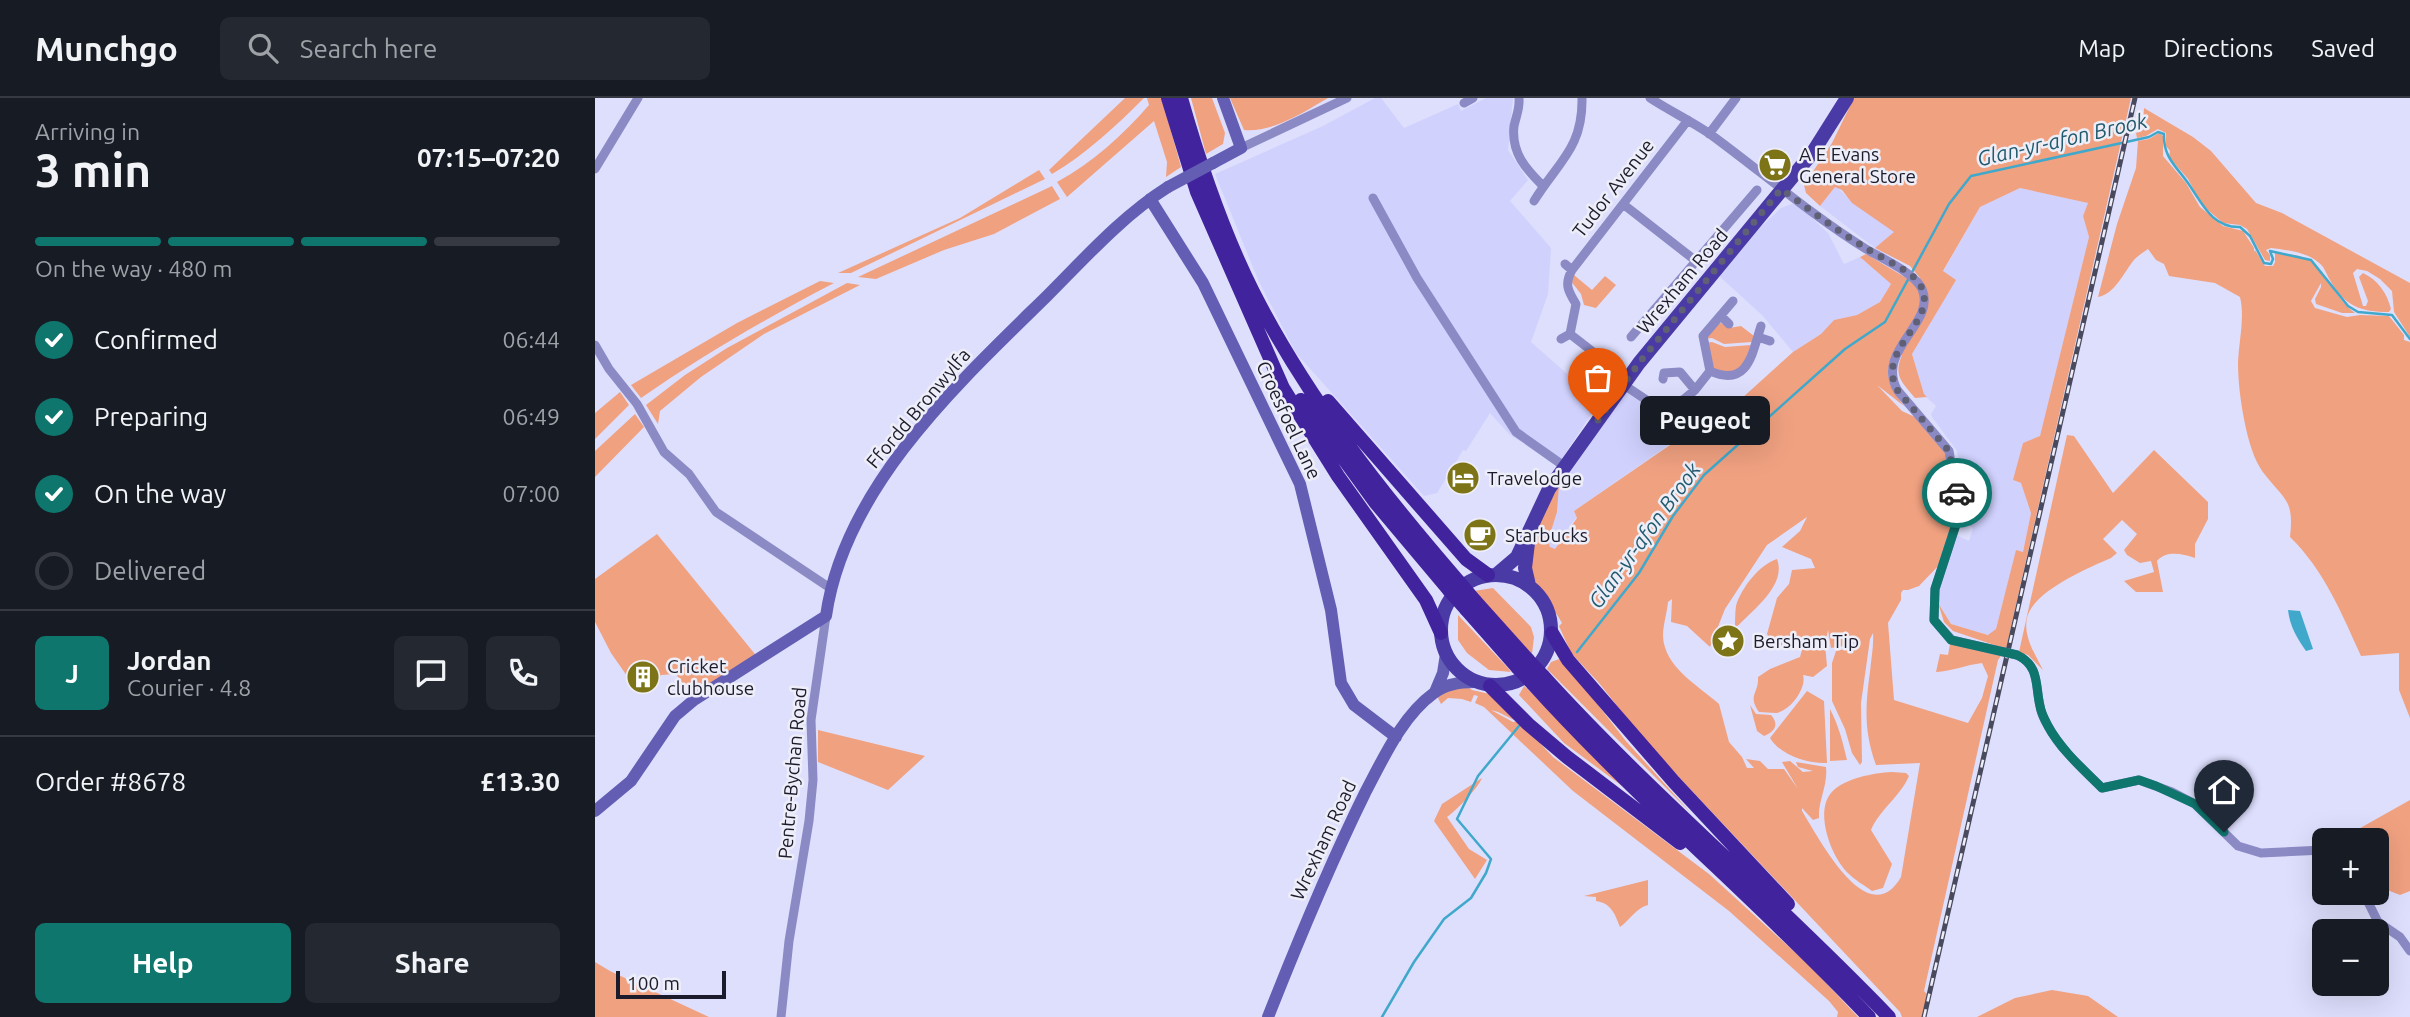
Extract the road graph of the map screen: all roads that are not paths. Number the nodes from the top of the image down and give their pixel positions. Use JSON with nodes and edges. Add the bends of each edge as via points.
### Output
{"nodes":[{"id":1,"x":638,"y":98,"type":"edge"},
{"id":2,"x":1168,"y":98,"type":"edge"},
{"id":3,"x":1181,"y":98,"type":"edge"},
{"id":4,"x":1223,"y":98,"type":"edge"},
{"id":5,"x":1347,"y":98,"type":"edge"},
{"id":6,"x":1519,"y":98,"type":"edge"},
{"id":7,"x":1582,"y":98,"type":"edge"},
{"id":8,"x":1650,"y":98,"type":"edge"},
{"id":9,"x":1736,"y":98,"type":"edge"},
{"id":10,"x":1847,"y":98,"type":"edge"},
{"id":11,"x":1663,"y":102,"type":"edge"},
{"id":12,"x":1688,"y":120,"type":"junction"},
{"id":13,"x":1709,"y":134,"type":"junction"},
{"id":14,"x":1241,"y":148,"type":"junction"},
{"id":15,"x":595,"y":169,"type":"edge"},
{"id":16,"x":1543,"y":186,"type":"junction"},
{"id":17,"x":1781,"y":189,"type":"junction"},
{"id":18,"x":1757,"y":190,"type":"dead end"},
{"id":19,"x":1373,"y":198,"type":"dead end"},
{"id":20,"x":1150,"y":199,"type":"junction"},
{"id":21,"x":1534,"y":201,"type":"dead end"},
{"id":22,"x":1623,"y":204,"type":"junction"},
{"id":23,"x":1696,"y":261,"type":"junction"},
{"id":24,"x":1733,"y":301,"type":"dead end"},
{"id":25,"x":1721,"y":316,"type":"junction"},
{"id":26,"x":1729,"y":324,"type":"dead end"},
{"id":27,"x":1761,"y":326,"type":"dead end"},
{"id":28,"x":1570,"y":334,"type":"junction"},
{"id":29,"x":1631,"y":337,"type":"dead end"},
{"id":30,"x":1758,"y":337,"type":"junction"},
{"id":31,"x":1561,"y":339,"type":"dead end"},
{"id":32,"x":1263,"y":340,"type":"junction"},
{"id":33,"x":1770,"y":341,"type":"dead end"},
{"id":34,"x":595,"y":345,"type":"edge"},
{"id":35,"x":1285,"y":348,"type":"junction"},
{"id":36,"x":1600,"y":356,"type":"dead end"},
{"id":37,"x":1710,"y":371,"type":"junction"},
{"id":38,"x":1663,"y":379,"type":"dead end"},
{"id":39,"x":1624,"y":385,"type":"junction"},
{"id":40,"x":1695,"y":390,"type":"junction"},
{"id":41,"x":1564,"y":466,"type":"junction"},
{"id":42,"x":1531,"y":528,"type":"junction"},
{"id":43,"x":1492,"y":575,"type":"junction"},
{"id":44,"x":1529,"y":585,"type":"junction"},
{"id":45,"x":1454,"y":586,"type":"junction"},
{"id":46,"x":830,"y":588,"type":"junction"},
{"id":47,"x":827,"y":616,"type":"junction"},
{"id":48,"x":1441,"y":633,"type":"junction"},
{"id":49,"x":1552,"y":634,"type":"junction"},
{"id":50,"x":1446,"y":654,"type":"junction"},
{"id":51,"x":1538,"y":680,"type":"junction"},
{"id":52,"x":1475,"y":682,"type":"junction"},
{"id":53,"x":1490,"y":686,"type":"junction"},
{"id":54,"x":1435,"y":692,"type":"junction"},
{"id":55,"x":1396,"y":737,"type":"junction"},
{"id":56,"x":595,"y":811,"type":"edge"},
{"id":57,"x":2312,"y":850,"type":"edge"},
{"id":58,"x":2370,"y":905,"type":"edge"},
{"id":59,"x":1771,"y":916,"type":"junction"},
{"id":60,"x":2410,"y":951,"type":"edge"},
{"id":61,"x":1866,"y":993,"type":"junction"},
{"id":62,"x":781,"y":1017,"type":"edge"},
{"id":63,"x":1268,"y":1017,"type":"edge"},
{"id":64,"x":1869,"y":1017,"type":"edge"},
{"id":65,"x":1889,"y":1017,"type":"edge"}],
"edges":[{"from":1,"to":15,"type":"street"},
{"from":2,"to":32,"type":"highway","via":[[1197,192]]},
{"from":3,"to":35,"type":"highway","via":[[1210,193],[1253,291]]},
{"from":4,"to":14,"type":"main road"},
{"from":5,"to":14,"type":"street"},
{"from":6,"to":16,"type":"street","via":[[1515,149],[1524,168]]},
{"from":7,"to":16,"type":"street","via":[[1583,116],[1575,144]]},
{"from":8,"to":11,"type":"street"},
{"from":9,"to":13,"type":"street"},
{"from":10,"to":17,"type":"main road","name":"Wrexham Road","via":[[1813,152]]},
{"from":11,"to":12,"type":"street"},
{"from":12,"to":13,"type":"street"},
{"from":12,"to":22,"type":"street","name":"Tudor Avenue"},
{"from":13,"to":17,"type":"street"},
{"from":14,"to":20,"type":"main road","name":"Ffordd Bronwylfa","bridge":true},
{"from":16,"to":21,"type":"street"},
{"from":17,"to":39,"type":"main road","name":"Wrexham Road"},
{"from":17,"to":57,"type":"street","bridge":true,"via":[[1911,276],[1923,291],[1924,307],[1897,352],[1892,380],[1949,451],[1960,512],[1935,589],[1934,620],[1951,640],[2026,659],[2038,681],[2040,708],[2049,729],[2102,788],[2139,780],[2195,804],[2238,846],[2261,853]]},
{"from":18,"to":23,"type":"street","via":[[1746,209]]},
{"from":19,"to":41,"type":"street","via":[[1417,278],[1516,432]]},
{"from":20,"to":46,"type":"main road","name":"Ffordd Bronwylfa","via":[[956,386],[882,478]]},
{"from":20,"to":55,"type":"main road","name":"Croesfoel Lane","via":[[1203,282],[1300,484],[1331,610],[1341,682],[1359,710]]},
{"from":22,"to":23,"type":"street"},
{"from":22,"to":28,"type":"street","name":"Tudor Avenue","via":[[1569,267],[1568,290],[1576,304]]},
{"from":23,"to":29,"type":"street"},
{"from":24,"to":25,"type":"street"},
{"from":25,"to":26,"type":"street"},
{"from":25,"to":37,"type":"street","via":[[1703,335]]},
{"from":27,"to":30,"type":"street"},
{"from":28,"to":31,"type":"street"},
{"from":28,"to":36,"type":"street"},
{"from":30,"to":33,"type":"street"},
{"from":30,"to":37,"type":"street","via":[[1741,372],[1724,377]]},
{"from":32,"to":45,"type":"highway","via":[[1375,502]]},
{"from":32,"to":48,"type":"highway","via":[[1306,427],[1426,600]]},
{"from":34,"to":46,"type":"street","via":[[664,452],[689,474],[716,512]]},
{"from":35,"to":43,"type":"highway","via":[[1427,517],[1466,559]]},
{"from":35,"to":45,"type":"highway","via":[[1327,414]]},
{"from":37,"to":40,"type":"street"},
{"from":38,"to":40,"type":"street","via":[[1664,373],[1680,372]]},
{"from":39,"to":40,"type":"street","via":[[1648,401],[1683,400]]},
{"from":39,"to":41,"type":"main road","name":"Wrexham Road"},
{"from":41,"to":42,"type":"main road","name":"Wrexham Road"},
{"from":42,"to":43,"type":"main road","name":"Wrexham Road","via":[[1513,563]]},
{"from":42,"to":44,"type":"main road","name":"Wrexham Road","via":[[1525,559]]},
{"from":43,"to":44,"type":"main road","via":[[1514,577]]},
{"from":43,"to":48,"type":"main road","via":[[1475,579],[1453,595]]},
{"from":44,"to":49,"type":"main road","via":[[1546,606]]},
{"from":45,"to":51,"type":"highway","bridge":true},
{"from":46,"to":47,"type":"main road","name":"Ffordd Bronwylfa"},
{"from":47,"to":56,"type":"main road","via":[[694,700],[675,716],[631,781]]},
{"from":47,"to":62,"type":"street","name":"Pentre-Bychan Road","via":[[811,720],[809,821]]},
{"from":48,"to":50,"type":"main road"},
{"from":49,"to":53,"type":"main road","via":[[1539,666],[1525,678]]},
{"from":49,"to":61,"type":"highway","via":[[1568,660],[1674,782]]},
{"from":50,"to":52,"type":"main road"},
{"from":50,"to":54,"type":"main road","name":"Wrexham Road"},
{"from":51,"to":59,"type":"highway","via":[[1620,774]]},
{"from":51,"to":61,"type":"highway"},
{"from":52,"to":53,"type":"main road"},
{"from":52,"to":54,"type":"main road"},
{"from":53,"to":59,"type":"highway","via":[[1567,757]]},
{"from":54,"to":55,"type":"main road","name":"Wrexham Road"},
{"from":55,"to":63,"type":"main road","name":"Wrexham Road","via":[[1320,888]]},
{"from":58,"to":60,"type":"street","via":[[2378,922],[2400,937]]},
{"from":59,"to":64,"type":"highway"},
{"from":61,"to":65,"type":"highway"}]}
